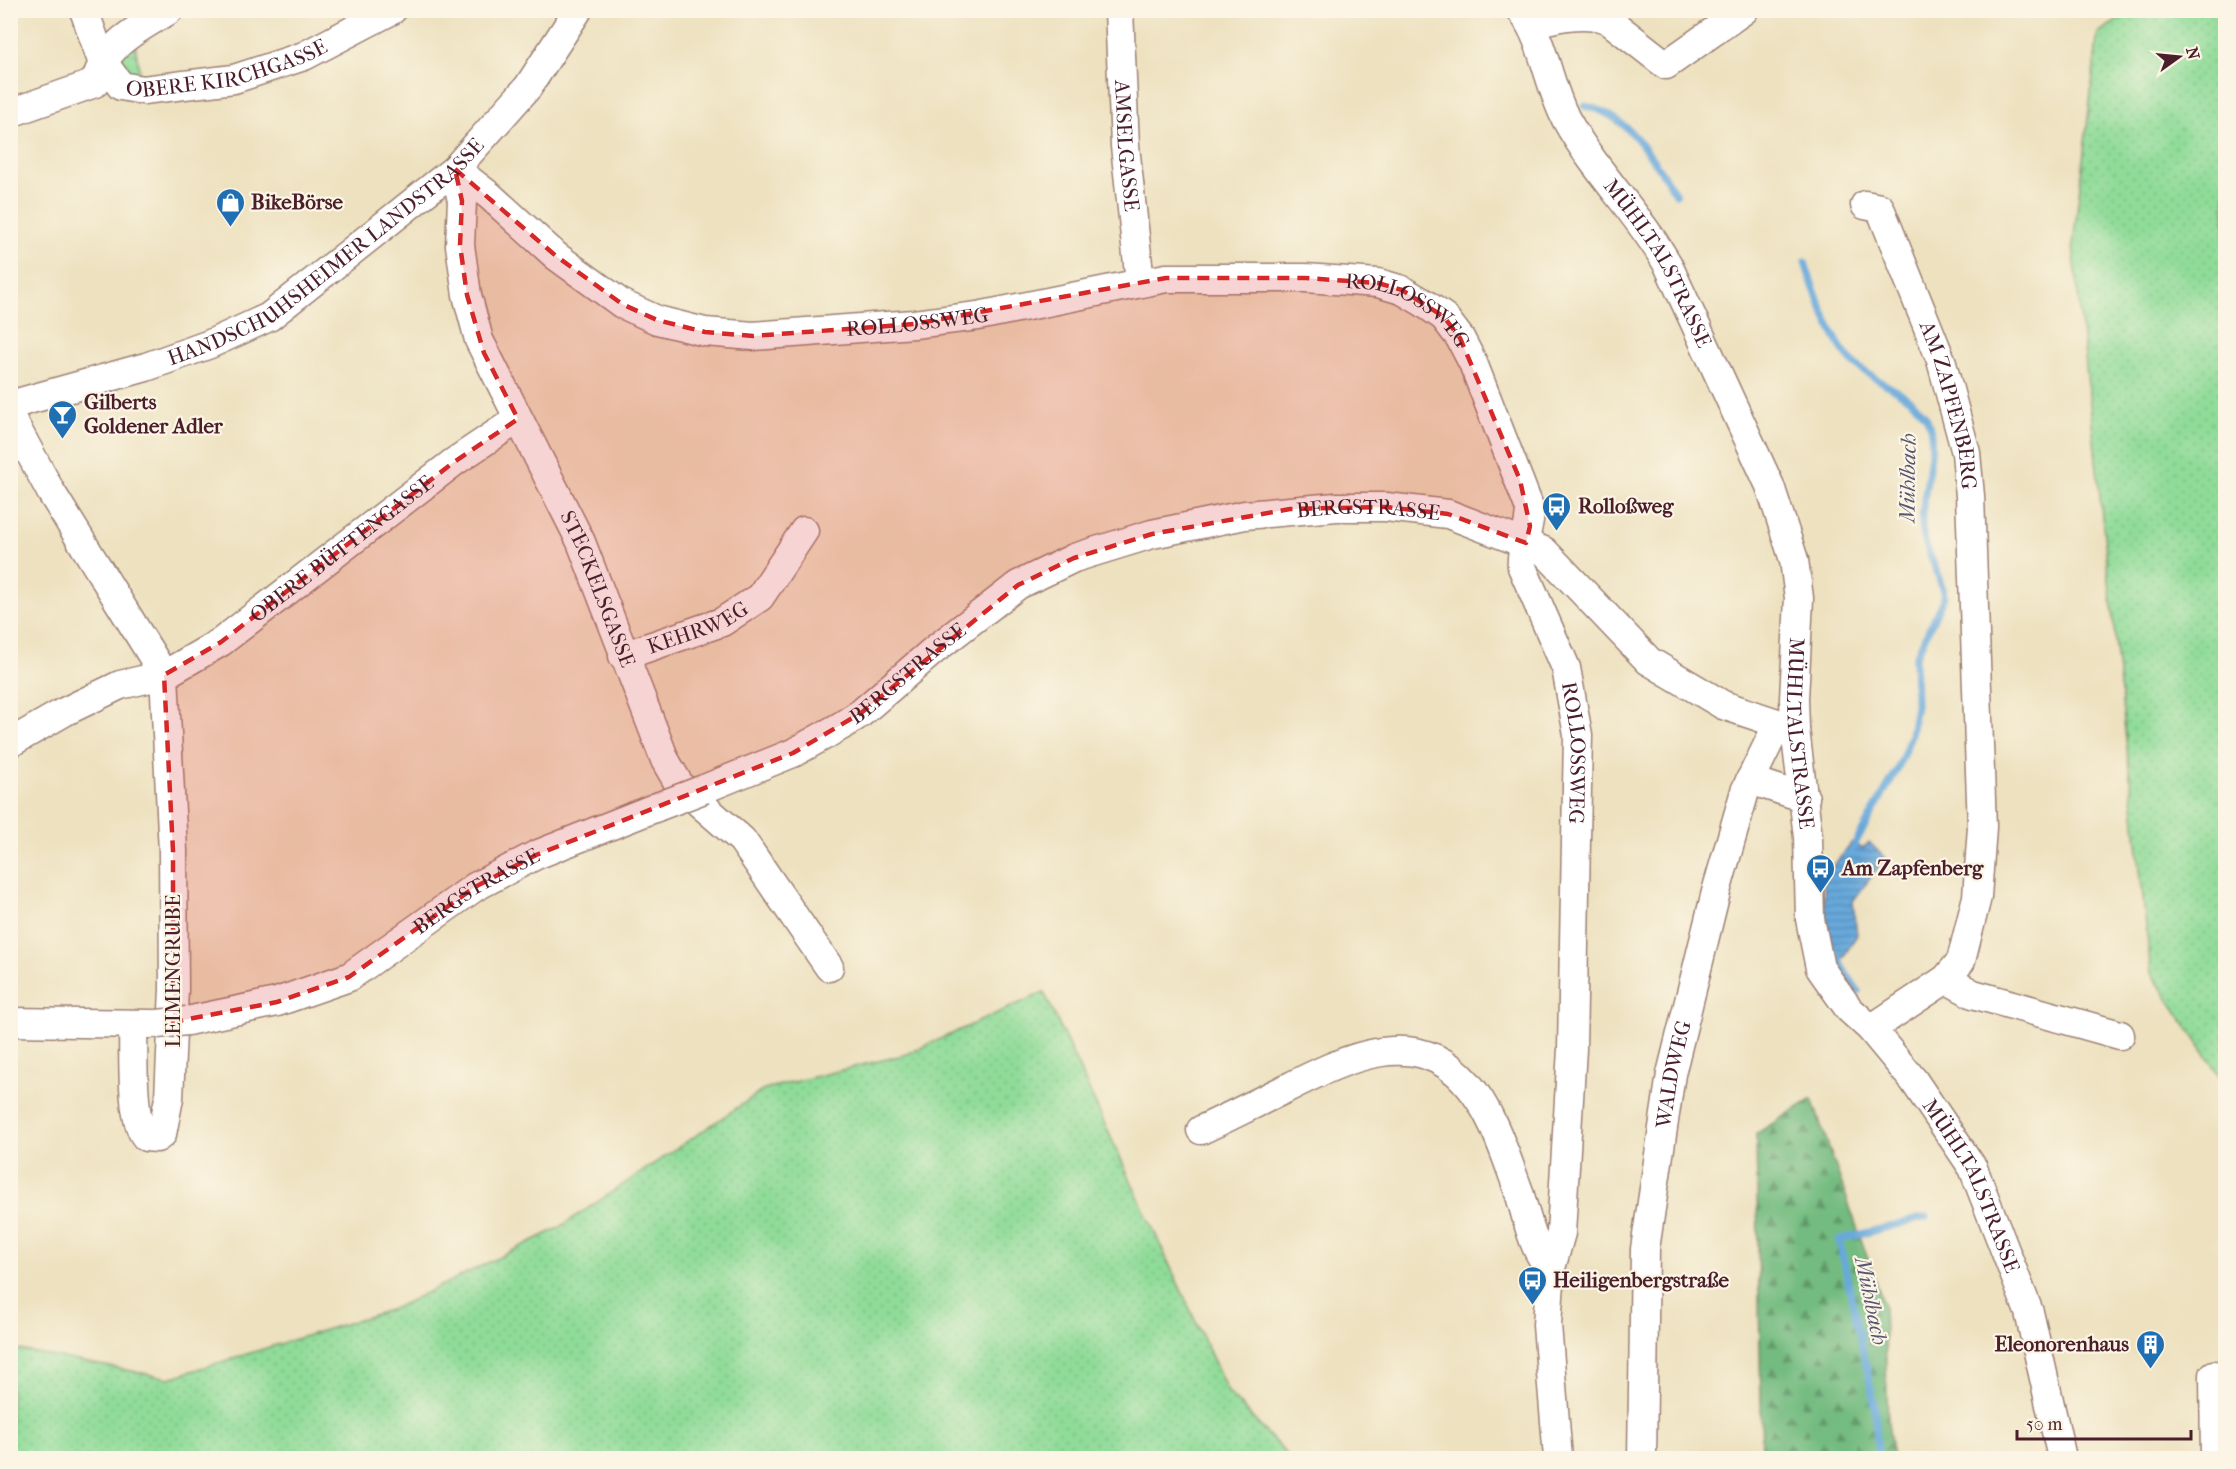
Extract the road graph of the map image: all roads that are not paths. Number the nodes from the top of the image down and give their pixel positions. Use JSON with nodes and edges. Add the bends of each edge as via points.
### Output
{"nodes":[{"id":1,"x":84,"y":10,"type":"edge"},
{"id":2,"x":169,"y":10,"type":"edge"},
{"id":3,"x":392,"y":10,"type":"edge"},
{"id":4,"x":578,"y":10,"type":"edge"},
{"id":5,"x":1119,"y":10,"type":"edge"},
{"id":6,"x":1744,"y":10,"type":"edge"},
{"id":7,"x":1525,"y":17,"type":"edge"},
{"id":8,"x":102,"y":62,"type":"junction"},
{"id":9,"x":10,"y":113,"type":"edge"},
{"id":10,"x":455,"y":169,"type":"junction"},
{"id":11,"x":1865,"y":204,"type":"dead end"},
{"id":12,"x":1140,"y":282,"type":"junction"},
{"id":13,"x":10,"y":405,"type":"edge"},
{"id":14,"x":10,"y":417,"type":"edge"},
{"id":15,"x":518,"y":419,"type":"junction"},
{"id":16,"x":804,"y":531,"type":"dead end"},
{"id":17,"x":1526,"y":543,"type":"junction"},
{"id":18,"x":623,"y":656,"type":"junction"},
{"id":19,"x":164,"y":675,"type":"junction"},
{"id":20,"x":1787,"y":726,"type":"junction"},
{"id":21,"x":10,"y":743,"type":"edge"},
{"id":22,"x":1750,"y":780,"type":"junction"},
{"id":23,"x":1805,"y":798,"type":"junction"},
{"id":24,"x":829,"y":967,"type":"dead end"},
{"id":25,"x":1946,"y":979,"type":"junction"},
{"id":26,"x":10,"y":1022,"type":"edge"},
{"id":27,"x":145,"y":1024,"type":"junction"},
{"id":28,"x":1871,"y":1029,"type":"junction"},
{"id":29,"x":2120,"y":1035,"type":"dead end"},
{"id":30,"x":1201,"y":1130,"type":"dead end"},
{"id":31,"x":1551,"y":1268,"type":"junction"},
{"id":32,"x":2214,"y":1375,"type":"dead end"},
{"id":33,"x":1558,"y":1458,"type":"edge"},
{"id":34,"x":1642,"y":1458,"type":"edge"},
{"id":35,"x":2062,"y":1458,"type":"edge"},
{"id":36,"x":2215,"y":1458,"type":"edge"}],
"edges":[{"from":1,"to":8,"type":"street"},
{"from":2,"to":8,"type":"street","via":[[136,31]]},
{"from":3,"to":8,"type":"street","name":"OBERE KIRCHGASSE","via":[[304,56],[234,79],[142,90],[121,86]]},
{"from":4,"to":10,"type":"street","name":"HANDSCHUHSHEIMER LANDSTRASSE","via":[[528,87]]},
{"from":5,"to":12,"type":"street","name":"AMSELGASSE","via":[[1125,146]]},
{"from":6,"to":7,"type":"street","via":[[1666,65],[1599,16]]},
{"from":7,"to":20,"type":"street","name":"MÜHLTALSTRASSE","via":[[1568,123],[1614,190],[1647,229],[1668,265],[1778,505],[1797,575],[1798,646],[1794,699]]},
{"from":8,"to":9,"type":"street","name":"OBERE KIRCHGASSE","via":[[95,83]]},
{"from":10,"to":12,"type":"street","name":"ROLLOSSWEG","via":[[556,256],[622,304],[684,328],[753,336],[914,324],[978,316]]},
{"from":10,"to":13,"type":"street","name":"HANDSCHUHSHEIMER LANDSTRASSE","via":[[270,316],[210,344],[146,367]]},
{"from":10,"to":15,"type":"street","name":"STECKELSGASSE","via":[[462,201],[460,245],[473,318],[484,353]]},
{"from":11,"to":25,"type":"street","name":"AM ZAPFENBERG","via":[[1880,208],[1928,326],[1954,401],[1968,473],[1980,726],[1981,862],[1977,897],[1961,961]]},
{"from":12,"to":17,"type":"street","name":"ROLLOSSWEG","via":[[1185,277],[1378,283],[1402,290],[1424,303],[1444,317],[1473,363],[1530,509]]},
{"from":14,"to":19,"type":"street","via":[[51,492]]},
{"from":15,"to":18,"type":"street","name":"STECKELSGASSE","via":[[581,542]]},
{"from":15,"to":19,"type":"street","name":"OBERE BÜTTENGASSE","via":[[454,462],[221,642]]},
{"from":16,"to":18,"type":"street","name":"KEHRWEG","via":[[760,597],[722,622]]},
{"from":17,"to":20,"type":"street","name":"BERGSTRASSE","via":[[1557,562],[1575,586],[1649,661],[1723,705]]},
{"from":17,"to":27,"type":"street","name":"BERGSTRASSE","bridge":true,"via":[[1456,516],[1386,507],[1290,509],[1152,534],[1074,558],[1018,585],[861,713],[793,753],[536,855],[475,886],[349,977],[278,1002],[187,1021]]},
{"from":17,"to":31,"type":"street","name":"ROLLOSSWEG","via":[[1522,567],[1566,668],[1578,735],[1572,1049],[1561,1233]]},
{"from":18,"to":24,"type":"street","name":"STECKELSGASSE","via":[[672,776],[742,840]]},
{"from":19,"to":21,"type":"street","name":"OBERE BÜTTENGASSE","via":[[120,686]]},
{"from":19,"to":27,"type":"street","name":"LEIMENGRUBE","via":[[173,851],[173,1038],[169,1098],[162,1134],[157,1138],[142,1133],[138,1117]]},
{"from":20,"to":22,"type":"street","name":"WALDWEG"},
{"from":20,"to":23,"type":"street","name":"MÜHLTALSTRASSE"},
{"from":22,"to":23,"type":"street"},
{"from":22,"to":34,"type":"street","name":"WALDWEG","via":[[1716,892],[1671,1074],[1645,1249]]},
{"from":23,"to":28,"type":"street","name":"MÜHLTALSTRASSE","via":[[1808,901],[1816,954],[1829,984]]},
{"from":25,"to":28,"type":"street","name":"AM ZAPFENBERG"},
{"from":25,"to":29,"type":"street","via":[[1973,994]]},
{"from":26,"to":27,"type":"street","name":"BERGSTRASSE"},
{"from":28,"to":35,"type":"street","name":"MÜHLTALSTRASSE","via":[[1937,1112],[1973,1168],[2029,1311]]},
{"from":30,"to":31,"type":"street","via":[[1353,1059],[1389,1051],[1425,1054],[1460,1075],[1481,1103],[1509,1166],[1540,1254]]},
{"from":31,"to":33,"type":"street","via":[[1548,1357]]},
{"from":32,"to":36,"type":"street"}]}
